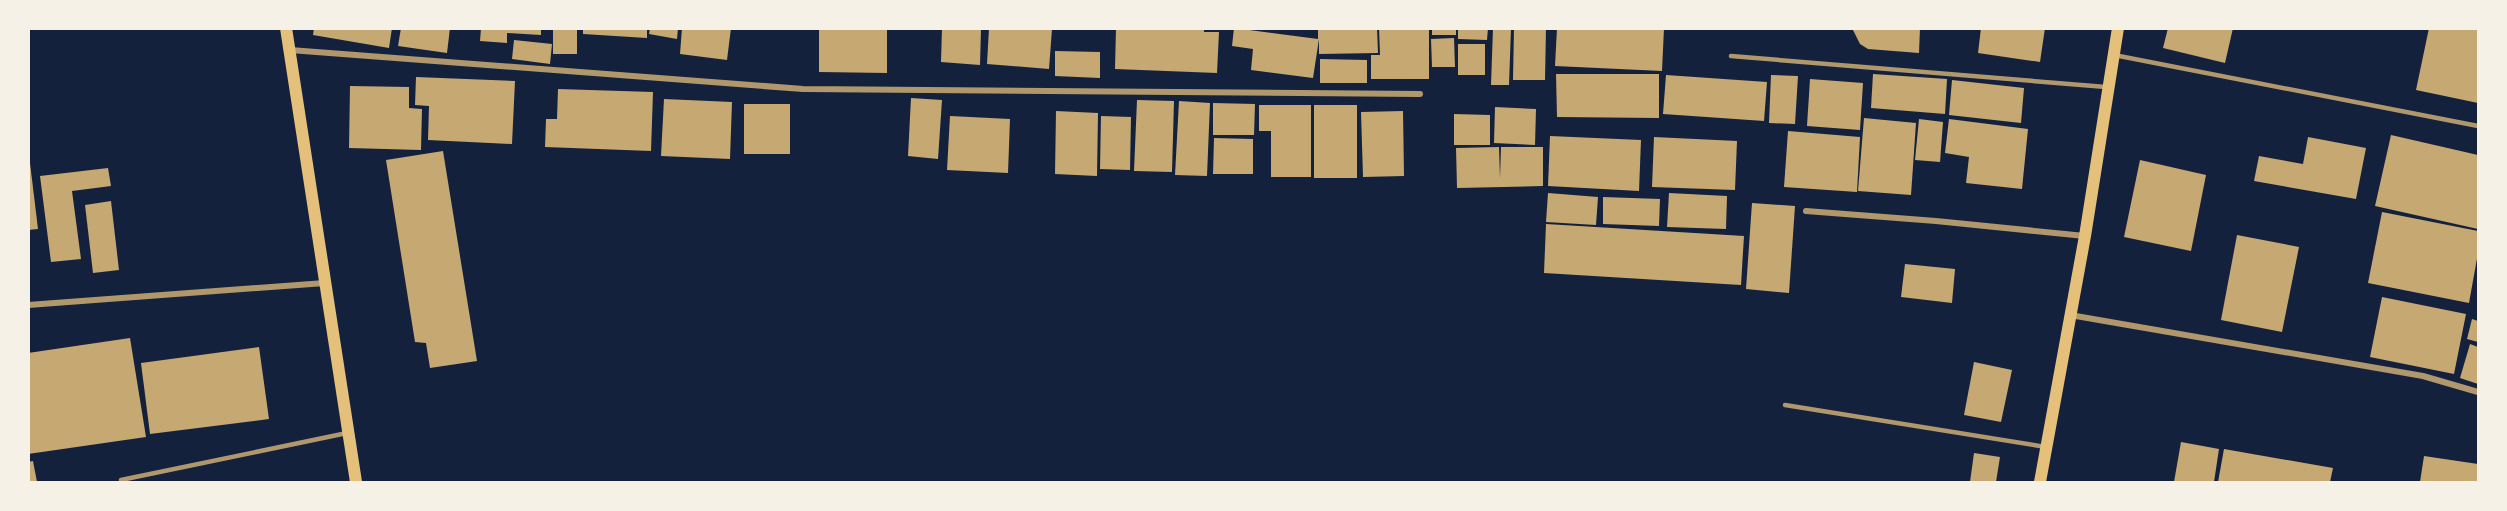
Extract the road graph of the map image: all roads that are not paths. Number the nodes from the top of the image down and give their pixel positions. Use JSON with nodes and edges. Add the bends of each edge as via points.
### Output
{"nodes":[{"id":1,"x":286,"y":28,"type":"edge"},
{"id":2,"x":2118,"y":28,"type":"edge"},
{"id":3,"x":289,"y":50,"type":"junction"},
{"id":4,"x":1731,"y":56,"type":"dead end"},
{"id":5,"x":2114,"y":56,"type":"junction"},
{"id":6,"x":2109,"y":87,"type":"junction"},
{"id":7,"x":1420,"y":94,"type":"dead end"},
{"id":8,"x":2478,"y":126,"type":"edge"},
{"id":9,"x":1806,"y":211,"type":"dead end"},
{"id":10,"x":2085,"y":236,"type":"junction"},
{"id":11,"x":325,"y":284,"type":"junction"},
{"id":12,"x":28,"y":305,"type":"edge"},
{"id":13,"x":2070,"y":315,"type":"junction"},
{"id":14,"x":2478,"y":392,"type":"edge"},
{"id":15,"x":1785,"y":405,"type":"dead end"},
{"id":16,"x":348,"y":432,"type":"junction"},
{"id":17,"x":2046,"y":447,"type":"junction"},
{"id":18,"x":121,"y":480,"type":"dead end"},
{"id":19,"x":356,"y":483,"type":"edge"},
{"id":20,"x":2040,"y":483,"type":"edge"}],
"edges":[{"from":1,"to":3,"type":"main road"},
{"from":2,"to":5,"type":"main road"},
{"from":3,"to":7,"type":"street","via":[[803,89]]},
{"from":3,"to":11,"type":"main road"},
{"from":4,"to":6,"type":"lane"},
{"from":5,"to":6,"type":"main road"},
{"from":5,"to":8,"type":"lane"},
{"from":6,"to":10,"type":"main road"},
{"from":9,"to":10,"type":"street"},
{"from":10,"to":13,"type":"main road"},
{"from":11,"to":12,"type":"street"},
{"from":11,"to":16,"type":"main road"},
{"from":13,"to":14,"type":"street","via":[[2423,376]]},
{"from":13,"to":17,"type":"main road"},
{"from":15,"to":17,"type":"lane"},
{"from":16,"to":18,"type":"lane"},
{"from":16,"to":19,"type":"main road"},
{"from":17,"to":20,"type":"main road"}]}
